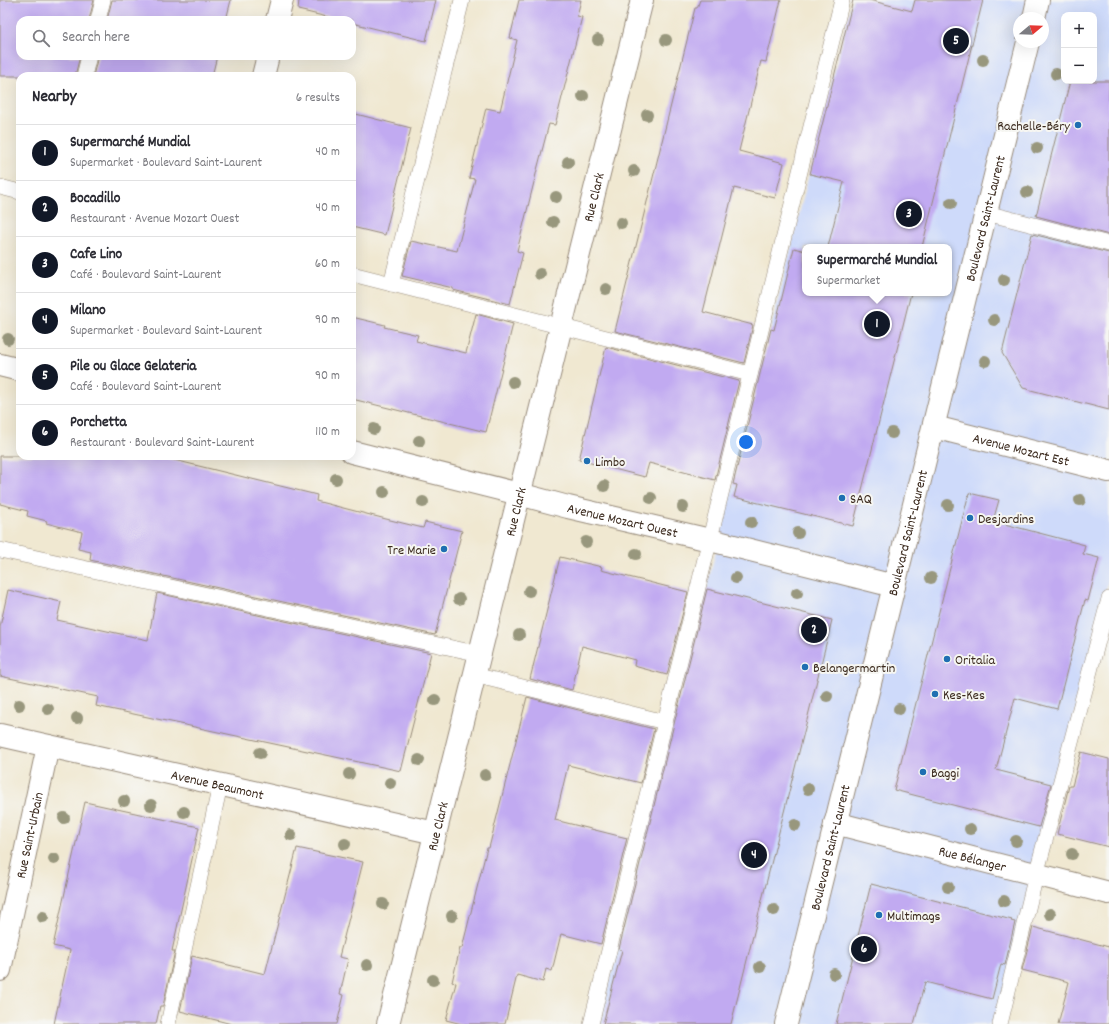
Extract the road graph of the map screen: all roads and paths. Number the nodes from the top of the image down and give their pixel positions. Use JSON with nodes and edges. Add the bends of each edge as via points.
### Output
{"nodes":[{"id":1,"x":103,"y":0,"type":"edge"},
{"id":2,"x":282,"y":0,"type":"edge"},
{"id":3,"x":462,"y":0,"type":"edge"},
{"id":4,"x":642,"y":0,"type":"edge"},
{"id":5,"x":842,"y":0,"type":"edge"},
{"id":6,"x":1038,"y":0,"type":"edge"},
{"id":7,"x":1035,"y":12,"type":"edge"},
{"id":8,"x":99,"y":16,"type":"edge"},
{"id":9,"x":278,"y":16,"type":"edge"},
{"id":10,"x":1027,"y":48,"type":"edge"},
{"id":11,"x":88,"y":60,"type":"edge"},
{"id":12,"x":267,"y":60,"type":"edge"},
{"id":13,"x":85,"y":72,"type":"edge"},
{"id":14,"x":264,"y":72,"type":"edge"},
{"id":15,"x":0,"y":187,"type":"edge"},
{"id":16,"x":16,"y":191,"type":"edge"},
{"id":17,"x":986,"y":213,"type":"junction"},
{"id":18,"x":1109,"y":244,"type":"edge"},
{"id":19,"x":356,"y":275,"type":"edge"},
{"id":20,"x":391,"y":284,"type":"junction"},
{"id":21,"x":561,"y":326,"type":"junction"},
{"id":22,"x":0,"y":365,"type":"edge"},
{"id":23,"x":16,"y":369,"type":"edge"},
{"id":24,"x":750,"y":374,"type":"junction"},
{"id":25,"x":934,"y":427,"type":"junction"},
{"id":26,"x":356,"y":453,"type":"edge"},
{"id":27,"x":1109,"y":472,"type":"edge"},
{"id":28,"x":519,"y":494,"type":"junction"},
{"id":29,"x":710,"y":540,"type":"junction"},
{"id":30,"x":0,"y":550,"type":"edge"},
{"id":31,"x":894,"y":586,"type":"junction"},
{"id":32,"x":1109,"y":599,"type":"edge"},
{"id":33,"x":480,"y":654,"type":"junction"},
{"id":34,"x":474,"y":675,"type":"junction"},
{"id":35,"x":665,"y":722,"type":"junction"},
{"id":36,"x":0,"y":735,"type":"edge"},
{"id":37,"x":48,"y":746,"type":"junction"},
{"id":38,"x":220,"y":785,"type":"junction"},
{"id":39,"x":835,"y":823,"type":"junction"},
{"id":40,"x":436,"y":833,"type":"junction"},
{"id":41,"x":1036,"y":875,"type":"junction"},
{"id":42,"x":1109,"y":893,"type":"edge"},
{"id":43,"x":0,"y":970,"type":"edge"},
{"id":44,"x":168,"y":1024,"type":"edge"},
{"id":45,"x":388,"y":1024,"type":"edge"},
{"id":46,"x":591,"y":1024,"type":"edge"},
{"id":47,"x":786,"y":1024,"type":"edge"},
{"id":48,"x":1000,"y":1024,"type":"edge"}],
"edges":[{"from":1,"to":8,"type":"lane"},
{"from":2,"to":9,"type":"main road"},
{"from":3,"to":20,"type":"lane"},
{"from":4,"to":21,"type":"main road","name":"Rue Clark"},
{"from":5,"to":24,"type":"lane"},
{"from":6,"to":7,"type":"main road"},
{"from":10,"to":17,"type":"main road","name":"Boulevard Saint-Laurent"},
{"from":11,"to":13,"type":"lane"},
{"from":12,"to":14,"type":"main road"},
{"from":15,"to":16,"type":"lane"},
{"from":17,"to":18,"type":"lane"},
{"from":17,"to":25,"type":"main road","name":"Boulevard Saint-Laurent"},
{"from":19,"to":20,"type":"lane"},
{"from":20,"to":21,"type":"lane"},
{"from":21,"to":24,"type":"lane"},
{"from":21,"to":28,"type":"main road","name":"Rue Clark"},
{"from":22,"to":23,"type":"main road"},
{"from":24,"to":29,"type":"lane"},
{"from":25,"to":27,"type":"main road","name":"Avenue Mozart Est"},
{"from":25,"to":31,"type":"main road","name":"Boulevard Saint-Laurent"},
{"from":26,"to":28,"type":"main road","name":"Avenue Mozart Ouest"},
{"from":28,"to":29,"type":"main road","name":"Avenue Mozart Ouest","via":[[568,508]]},
{"from":28,"to":33,"type":"main road","name":"Rue Clark"},
{"from":29,"to":31,"type":"main road","name":"Avenue Mozart Ouest"},
{"from":29,"to":35,"type":"lane"},
{"from":30,"to":33,"type":"lane"},
{"from":31,"to":39,"type":"main road","name":"Boulevard Saint-Laurent"},
{"from":32,"to":41,"type":"lane"},
{"from":33,"to":34,"type":"main road","name":"Rue Clark"},
{"from":34,"to":35,"type":"lane"},
{"from":34,"to":40,"type":"main road","name":"Rue Clark"},
{"from":35,"to":46,"type":"lane"},
{"from":36,"to":37,"type":"main road","name":"Avenue Beaumont"},
{"from":37,"to":38,"type":"main road","name":"Avenue Beaumont"},
{"from":37,"to":43,"type":"main road","name":"Rue Saint-Urbain"},
{"from":38,"to":40,"type":"main road","name":"Avenue Beaumont"},
{"from":38,"to":44,"type":"lane"},
{"from":39,"to":41,"type":"main road","name":"Rue Bélanger"},
{"from":39,"to":47,"type":"main road","name":"Boulevard Saint-Laurent"},
{"from":40,"to":45,"type":"main road","name":"Rue Clark"},
{"from":41,"to":42,"type":"main road","name":"Rue Bélanger"},
{"from":41,"to":48,"type":"lane"}]}
